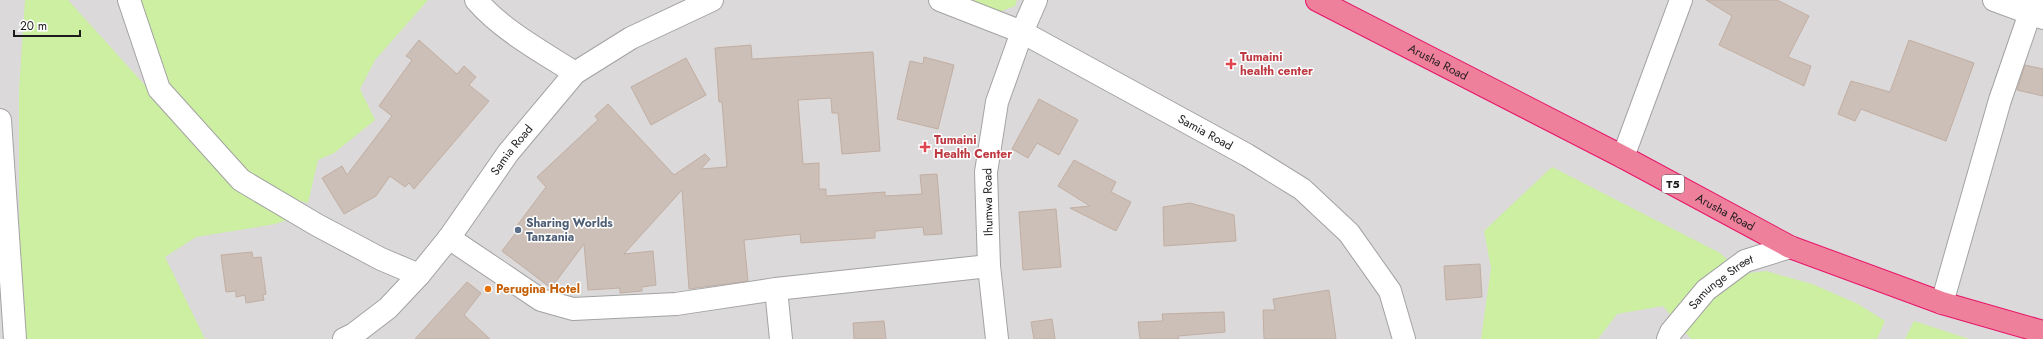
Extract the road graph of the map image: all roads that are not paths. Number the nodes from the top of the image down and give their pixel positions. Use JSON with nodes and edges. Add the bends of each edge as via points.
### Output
{"nodes":[{"id":1,"x":129,"y":0,"type":"edge"},
{"id":2,"x":476,"y":0,"type":"edge"},
{"id":3,"x":712,"y":0,"type":"edge"},
{"id":4,"x":940,"y":0,"type":"edge"},
{"id":5,"x":1036,"y":0,"type":"edge"},
{"id":6,"x":1317,"y":0,"type":"edge"},
{"id":7,"x":1681,"y":0,"type":"edge"},
{"id":8,"x":1994,"y":0,"type":"edge"},
{"id":9,"x":2037,"y":10,"type":"edge"},
{"id":10,"x":1022,"y":32,"type":"junction"},
{"id":11,"x":575,"y":73,"type":"junction"},
{"id":12,"x":0,"y":120,"type":"edge"},
{"id":13,"x":1623,"y":157,"type":"junction"},
{"id":14,"x":449,"y":238,"type":"junction"},
{"id":15,"x":1790,"y":247,"type":"junction"},
{"id":16,"x":989,"y":266,"type":"junction"},
{"id":17,"x":419,"y":275,"type":"junction"},
{"id":18,"x":776,"y":289,"type":"junction"},
{"id":19,"x":1942,"y":303,"type":"junction"},
{"id":20,"x":2043,"y":332,"type":"edge"},
{"id":21,"x":15,"y":339,"type":"edge"},
{"id":22,"x":344,"y":339,"type":"edge"},
{"id":23,"x":781,"y":339,"type":"edge"},
{"id":24,"x":997,"y":339,"type":"edge"},
{"id":25,"x":1404,"y":339,"type":"edge"},
{"id":26,"x":1668,"y":339,"type":"edge"}],
"edges":[{"from":1,"to":17,"type":"street","via":[[159,89],[241,180],[282,206],[349,242]]},
{"from":2,"to":11,"type":"street","via":[[487,13]]},
{"from":3,"to":11,"type":"street","name":"Samia Road","via":[[631,38]]},
{"from":4,"to":10,"type":"street","name":"Samia Road"},
{"from":5,"to":10,"type":"street","name":"Ihumwa Road"},
{"from":6,"to":13,"type":"highway","name":"Arusha Road","number":"T5"},
{"from":7,"to":13,"type":"street"},
{"from":8,"to":9,"type":"street"},
{"from":9,"to":19,"type":"street","via":[[2000,100]]},
{"from":10,"to":16,"type":"street","name":"Ihumwa Road","via":[[997,102],[986,172]]},
{"from":10,"to":25,"type":"street","name":"Samia Road","via":[[1247,155],[1302,189],[1349,233],[1390,291]]},
{"from":11,"to":14,"type":"street","name":"Samia Road","via":[[508,154]]},
{"from":12,"to":21,"type":"street"},
{"from":13,"to":15,"type":"highway","name":"Arusha Road","number":"T5"},
{"from":14,"to":17,"type":"street","name":"Samia Road"},
{"from":14,"to":18,"type":"street","via":[[541,300],[573,309],[676,304]]},
{"from":15,"to":19,"type":"highway","name":"Arusha Road","number":"T5"},
{"from":15,"to":26,"type":"street","name":"Samunge Street","via":[[1745,261],[1706,290]]},
{"from":16,"to":18,"type":"street"},
{"from":16,"to":24,"type":"street","name":"Ihumwa Road"},
{"from":17,"to":22,"type":"street","name":"Samia Road","via":[[388,308]]},
{"from":18,"to":23,"type":"street"},
{"from":19,"to":20,"type":"highway","name":"Arusha Road","number":"T5"}]}
